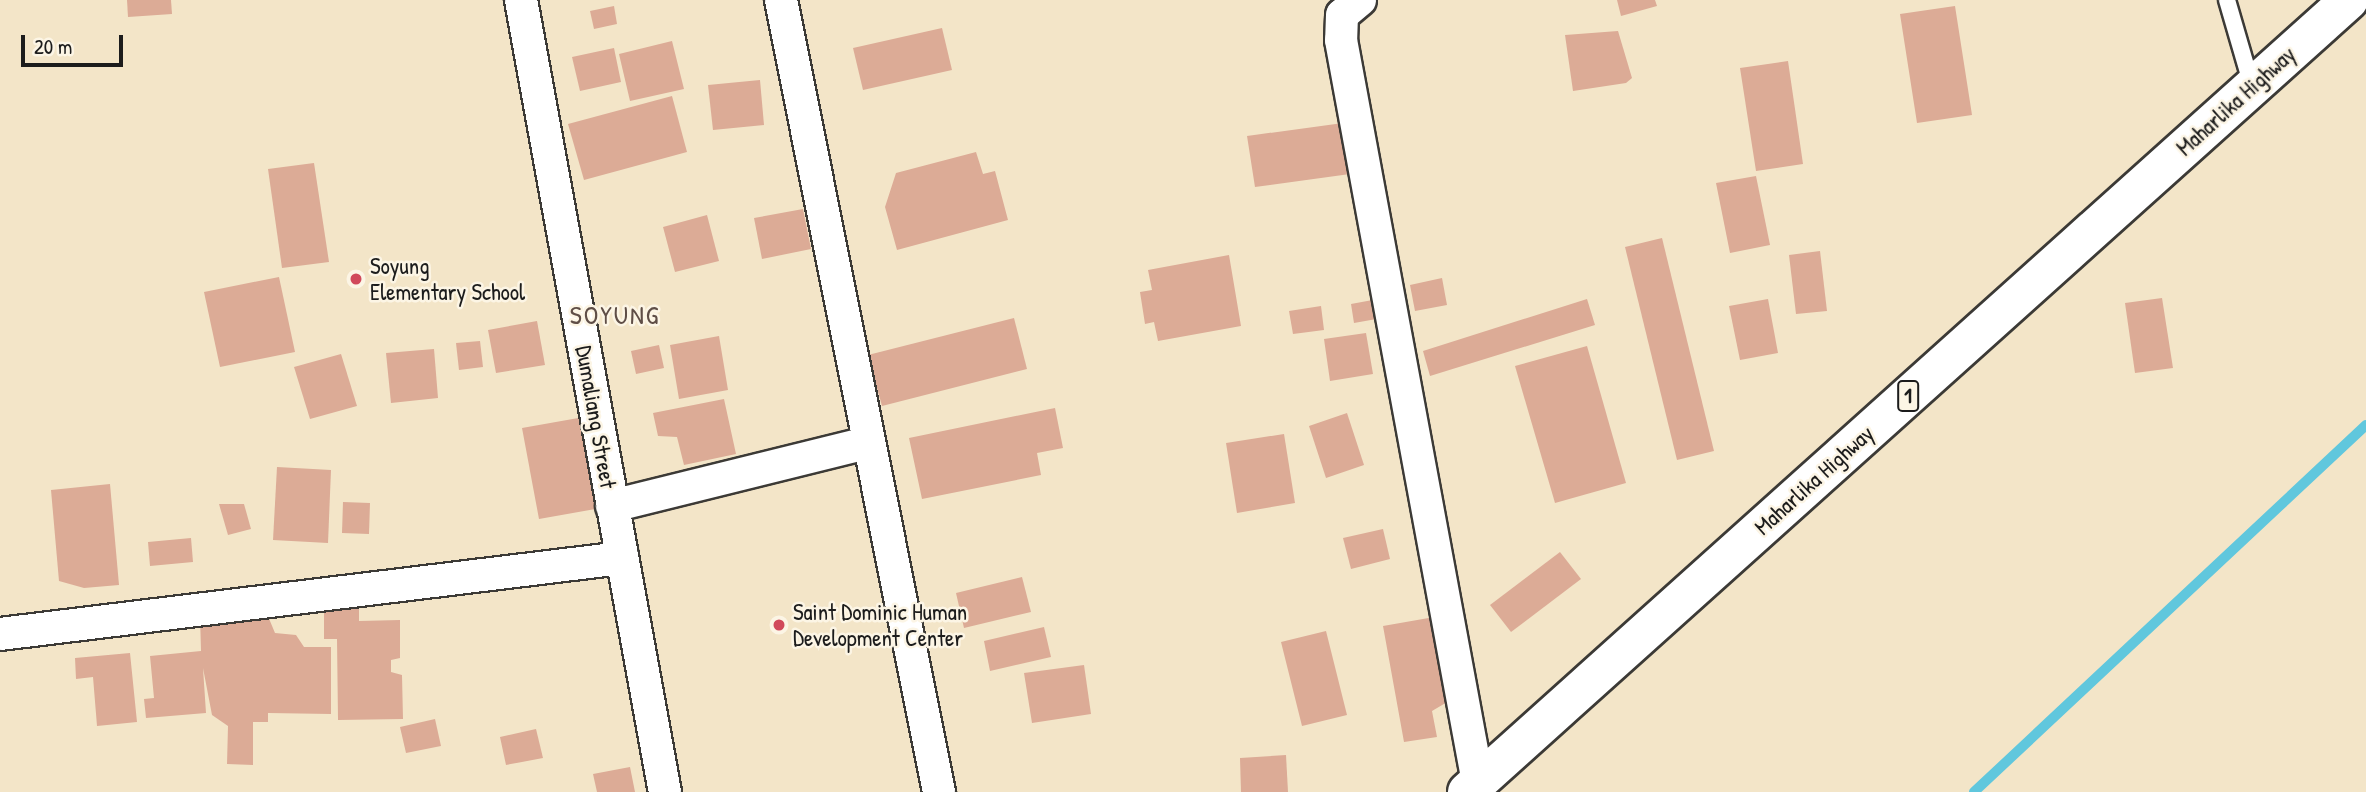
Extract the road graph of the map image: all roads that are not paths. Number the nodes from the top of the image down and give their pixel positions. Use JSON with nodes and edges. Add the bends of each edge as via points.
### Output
{"nodes":[{"id":1,"x":521,"y":0,"type":"edge"},
{"id":2,"x":781,"y":0,"type":"edge"},
{"id":3,"x":1360,"y":0,"type":"edge"},
{"id":4,"x":2227,"y":0,"type":"edge"},
{"id":5,"x":2349,"y":0,"type":"edge"},
{"id":6,"x":2252,"y":86,"type":"junction"},
{"id":7,"x":867,"y":443,"type":"junction"},
{"id":8,"x":612,"y":506,"type":"junction"},
{"id":9,"x":622,"y":558,"type":"junction"},
{"id":10,"x":0,"y":634,"type":"edge"},
{"id":11,"x":1473,"y":788,"type":"edge"},
{"id":12,"x":665,"y":792,"type":"edge"},
{"id":13,"x":939,"y":792,"type":"edge"}],
"edges":[{"from":1,"to":8,"type":"street","name":"Dumaliang Street"},
{"from":2,"to":7,"type":"street"},
{"from":3,"to":11,"type":"street","via":[[1342,15],[1341,40]]},
{"from":4,"to":6,"type":"lane"},
{"from":5,"to":6,"type":"highway","name":"Maharlika Highway","number":"1"},
{"from":6,"to":11,"type":"highway","name":"Maharlika Highway","number":"1"},
{"from":7,"to":8,"type":"street"},
{"from":7,"to":13,"type":"street","via":[[895,561]]},
{"from":8,"to":9,"type":"street","name":"Dumaliang Street"},
{"from":9,"to":10,"type":"street"},
{"from":9,"to":12,"type":"street","name":"Dumaliang Street"}]}
